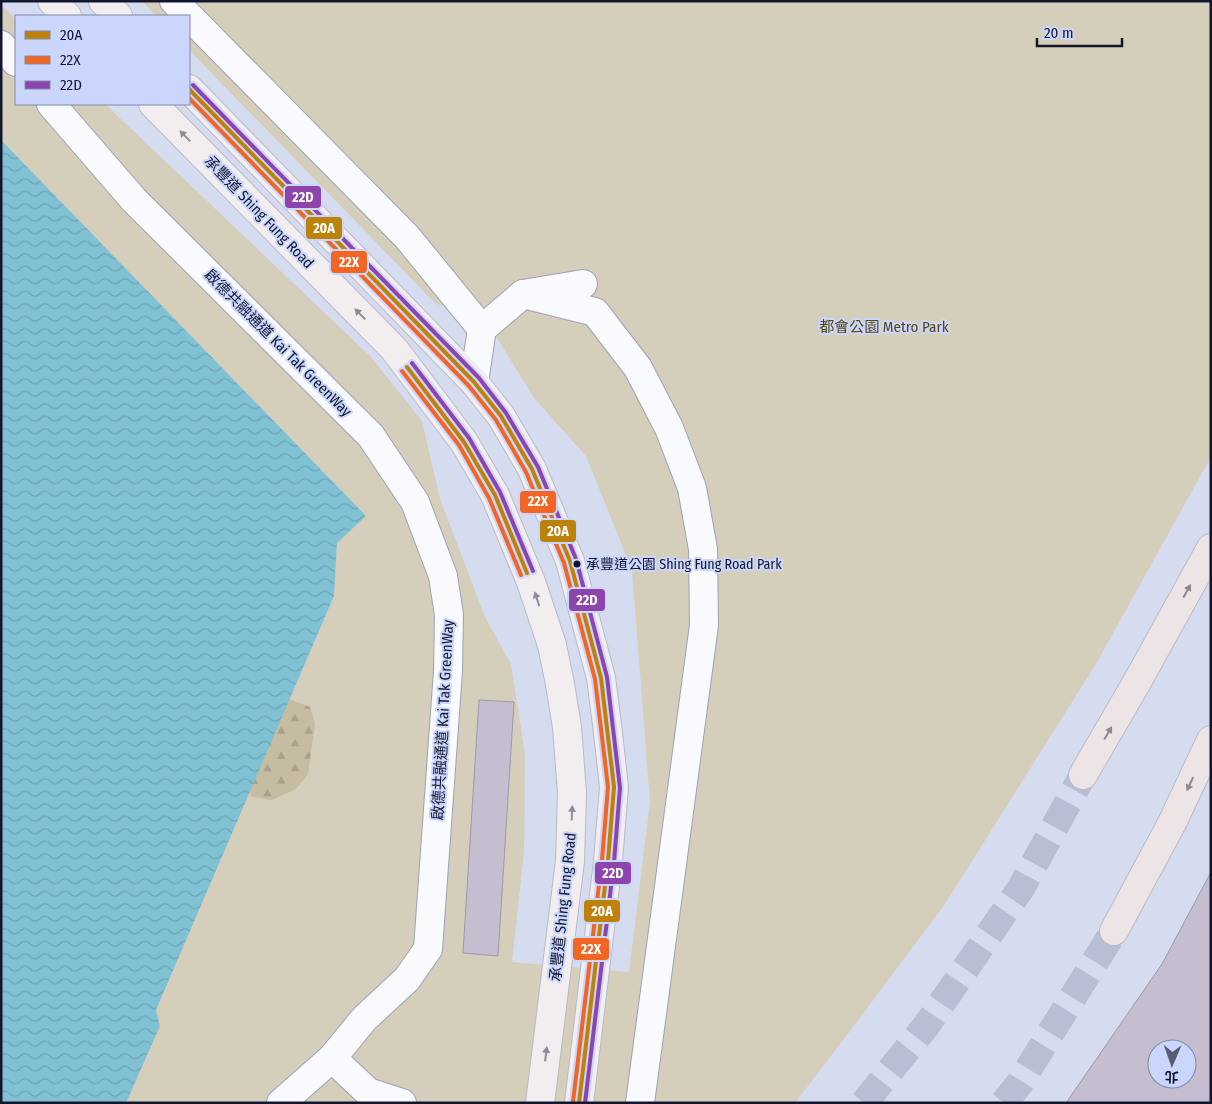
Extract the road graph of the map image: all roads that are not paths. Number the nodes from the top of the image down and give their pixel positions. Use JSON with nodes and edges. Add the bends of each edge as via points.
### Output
{"nodes":[{"id":1,"x":52,"y":1,"type":"edge"},
{"id":2,"x":103,"y":1,"type":"edge"},
{"id":3,"x":174,"y":1,"type":"edge"},
{"id":4,"x":66,"y":15,"type":"edge"},
{"id":5,"x":117,"y":15,"type":"edge"},
{"id":6,"x":188,"y":15,"type":"edge"},
{"id":7,"x":190,"y":17,"type":"edge"},
{"id":8,"x":1,"y":45,"type":"edge"},
{"id":9,"x":15,"y":61,"type":"edge"},
{"id":10,"x":190,"y":90,"type":"edge"},
{"id":11,"x":52,"y":105,"type":"edge"},
{"id":12,"x":154,"y":105,"type":"edge"},
{"id":13,"x":583,"y":284,"type":"dead end"},
{"id":14,"x":523,"y":294,"type":"junction"},
{"id":15,"x":482,"y":329,"type":"junction"},
{"id":16,"x":474,"y":382,"type":"junction"},
{"id":17,"x":1211,"y":548,"type":"edge"},
{"id":18,"x":1211,"y":740,"type":"edge"},
{"id":19,"x":1083,"y":775,"type":"tunnel mouth"},
{"id":20,"x":1114,"y":931,"type":"tunnel mouth"},
{"id":21,"x":332,"y":1058,"type":"junction"},
{"id":22,"x":280,"y":1103,"type":"edge"},
{"id":23,"x":402,"y":1103,"type":"edge"},
{"id":24,"x":540,"y":1103,"type":"edge"},
{"id":25,"x":579,"y":1103,"type":"edge"},
{"id":26,"x":640,"y":1103,"type":"edge"}],
"edges":[{"from":1,"to":4,"type":"main road"},
{"from":2,"to":5,"type":"main road"},
{"from":3,"to":6,"type":"street"},
{"from":7,"to":15,"type":"street","via":[[407,237]]},
{"from":8,"to":9,"type":"street"},
{"from":10,"to":16,"type":"main road"},
{"from":11,"to":21,"type":"street","name":"啟德共融通道 Kai Tak GreenWay","via":[[134,200],[371,436],[415,502],[443,576],[449,615],[448,671],[428,948],[407,979],[364,1019]]},
{"from":24,"to":12,"type":"main road","name":"承豐道 Shing Fung Road","one_way":true,"via":[[570,861],[572,793],[567,727],[552,645],[531,582],[495,496],[464,442],[394,349]]},
{"from":13,"to":14,"type":"street"},
{"from":14,"to":15,"type":"street"},
{"from":14,"to":26,"type":"street","via":[[596,312],[638,368],[669,428],[692,488],[703,549],[704,624]]},
{"from":15,"to":16,"type":"street"},
{"from":16,"to":25,"type":"main road","via":[[501,416],[532,469],[570,561],[601,678],[608,724],[614,787]]},
{"from":19,"to":17,"type":"highway","one_way":true},
{"from":18,"to":20,"type":"highway","one_way":true,"via":[[1172,823]]},
{"from":21,"to":22,"type":"street","name":"啟德共融通道 Kai Tak GreenWay"},
{"from":21,"to":23,"type":"street","via":[[368,1092]]}]}
